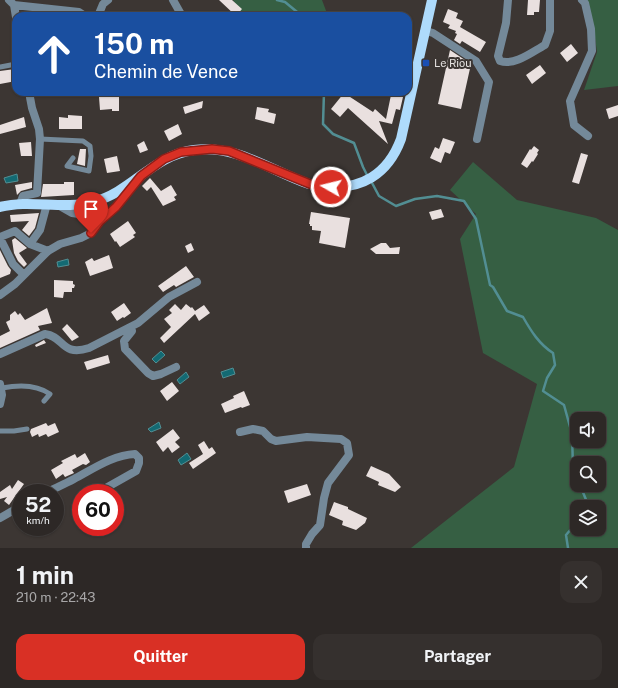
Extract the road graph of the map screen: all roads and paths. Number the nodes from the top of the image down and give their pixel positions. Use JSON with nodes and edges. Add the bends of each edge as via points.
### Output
{"nodes":[{"id":1,"x":108,"y":0,"type":"edge"},
{"id":2,"x":172,"y":0,"type":"edge"},
{"id":3,"x":432,"y":0,"type":"edge"},
{"id":4,"x":508,"y":0,"type":"edge"},
{"id":5,"x":550,"y":0,"type":"edge"},
{"id":6,"x":582,"y":0,"type":"edge"},
{"id":7,"x":11,"y":2,"type":"edge"},
{"id":8,"x":14,"y":12,"type":"edge"},
{"id":9,"x":79,"y":12,"type":"edge"},
{"id":10,"x":100,"y":12,"type":"edge"},
{"id":11,"x":180,"y":12,"type":"edge"},
{"id":12,"x":426,"y":31,"type":"junction"},
{"id":13,"x":12,"y":65,"type":"edge"},
{"id":14,"x":0,"y":67,"type":"edge"},
{"id":15,"x":412,"y":91,"type":"edge"},
{"id":16,"x":30,"y":96,"type":"edge"},
{"id":17,"x":411,"y":96,"type":"edge"},
{"id":18,"x":588,"y":136,"type":"dead end"},
{"id":19,"x":40,"y":139,"type":"junction"},
{"id":20,"x":477,"y":140,"type":"dead end"},
{"id":21,"x":73,"y":158,"type":"dead end"},
{"id":22,"x":141,"y":176,"type":"junction"},
{"id":23,"x":20,"y":204,"type":"junction"},
{"id":24,"x":52,"y":204,"type":"junction"},
{"id":25,"x":0,"y":207,"type":"edge"},
{"id":26,"x":100,"y":221,"type":"junction"},
{"id":27,"x":0,"y":238,"type":"edge"},
{"id":28,"x":30,"y":244,"type":"junction"},
{"id":29,"x":48,"y":251,"type":"junction"},
{"id":30,"x":24,"y":275,"type":"junction"},
{"id":31,"x":197,"y":282,"type":"dead end"},
{"id":32,"x":0,"y":295,"type":"edge"},
{"id":33,"x":131,"y":327,"type":"junction"},
{"id":34,"x":0,"y":354,"type":"edge"},
{"id":35,"x":176,"y":367,"type":"dead end"},
{"id":36,"x":1,"y":386,"type":"edge"},
{"id":37,"x":44,"y":401,"type":"dead end"},
{"id":38,"x":0,"y":404,"type":"edge"},
{"id":39,"x":27,"y":429,"type":"dead end"},
{"id":40,"x":0,"y":431,"type":"edge"},
{"id":41,"x":240,"y":432,"type":"dead end"},
{"id":42,"x":64,"y":484,"type":"edge"},
{"id":43,"x":113,"y":484,"type":"edge"},
{"id":44,"x":12,"y":510,"type":"edge"},
{"id":45,"x":0,"y":518,"type":"edge"},
{"id":46,"x":306,"y":548,"type":"edge"}],
"edges":[{"from":1,"to":10,"type":"street"},
{"from":2,"to":11,"type":"street"},
{"from":3,"to":12,"type":"main road"},
{"from":4,"to":5,"type":"street","via":[[506,23],[498,56],[500,61],[504,62],[519,60],[545,45],[550,32]]},
{"from":6,"to":18,"type":"street","via":[[585,3],[591,30],[592,51],[570,101],[574,125]]},
{"from":7,"to":8,"type":"street"},
{"from":7,"to":9,"type":"street"},
{"from":12,"to":15,"type":"main road"},
{"from":12,"to":20,"type":"street","via":[[476,60],[489,82]]},
{"from":13,"to":14,"type":"lane"},
{"from":16,"to":19,"type":"street"},
{"from":17,"to":22,"type":"main road","via":[[396,152],[388,164],[372,177],[354,186],[331,187],[310,184],[229,151],[212,149],[196,149],[172,155]]},
{"from":19,"to":21,"type":"lane","via":[[83,141],[90,146],[89,171],[67,166]]},
{"from":19,"to":23,"type":"street","via":[[37,193],[23,196]]},
{"from":22,"to":24,"type":"main road","via":[[94,202],[79,205]]},
{"from":22,"to":26,"type":"street","via":[[116,207]]},
{"from":23,"to":24,"type":"main road"},
{"from":23,"to":25,"type":"main road"},
{"from":24,"to":26,"type":"street","via":[[72,213],[93,216]]},
{"from":24,"to":28,"type":"street","via":[[40,230]]},
{"from":26,"to":29,"type":"street","via":[[91,233]]},
{"from":27,"to":28,"type":"street","via":[[14,231]]},
{"from":27,"to":30,"type":"street","via":[[13,264]]},
{"from":28,"to":29,"type":"street"},
{"from":29,"to":30,"type":"street"},
{"from":30,"to":32,"type":"street"},
{"from":31,"to":33,"type":"street","via":[[169,297]]},
{"from":33,"to":34,"type":"street","via":[[81,350],[70,349],[51,334],[45,334]]},
{"from":33,"to":35,"type":"street","via":[[132,331],[124,341],[125,349],[148,373],[153,376]]},
{"from":36,"to":37,"type":"lane","via":[[44,389],[50,394]]},
{"from":36,"to":38,"type":"street"},
{"from":39,"to":40,"type":"lane"},
{"from":41,"to":46,"type":"street","via":[[253,429],[263,431],[276,442],[307,437],[341,439],[348,443],[349,455],[328,483],[320,525],[312,534]]},
{"from":42,"to":43,"type":"street","via":[[98,465],[135,454],[139,458],[136,471]]},
{"from":44,"to":45,"type":"street"}]}
